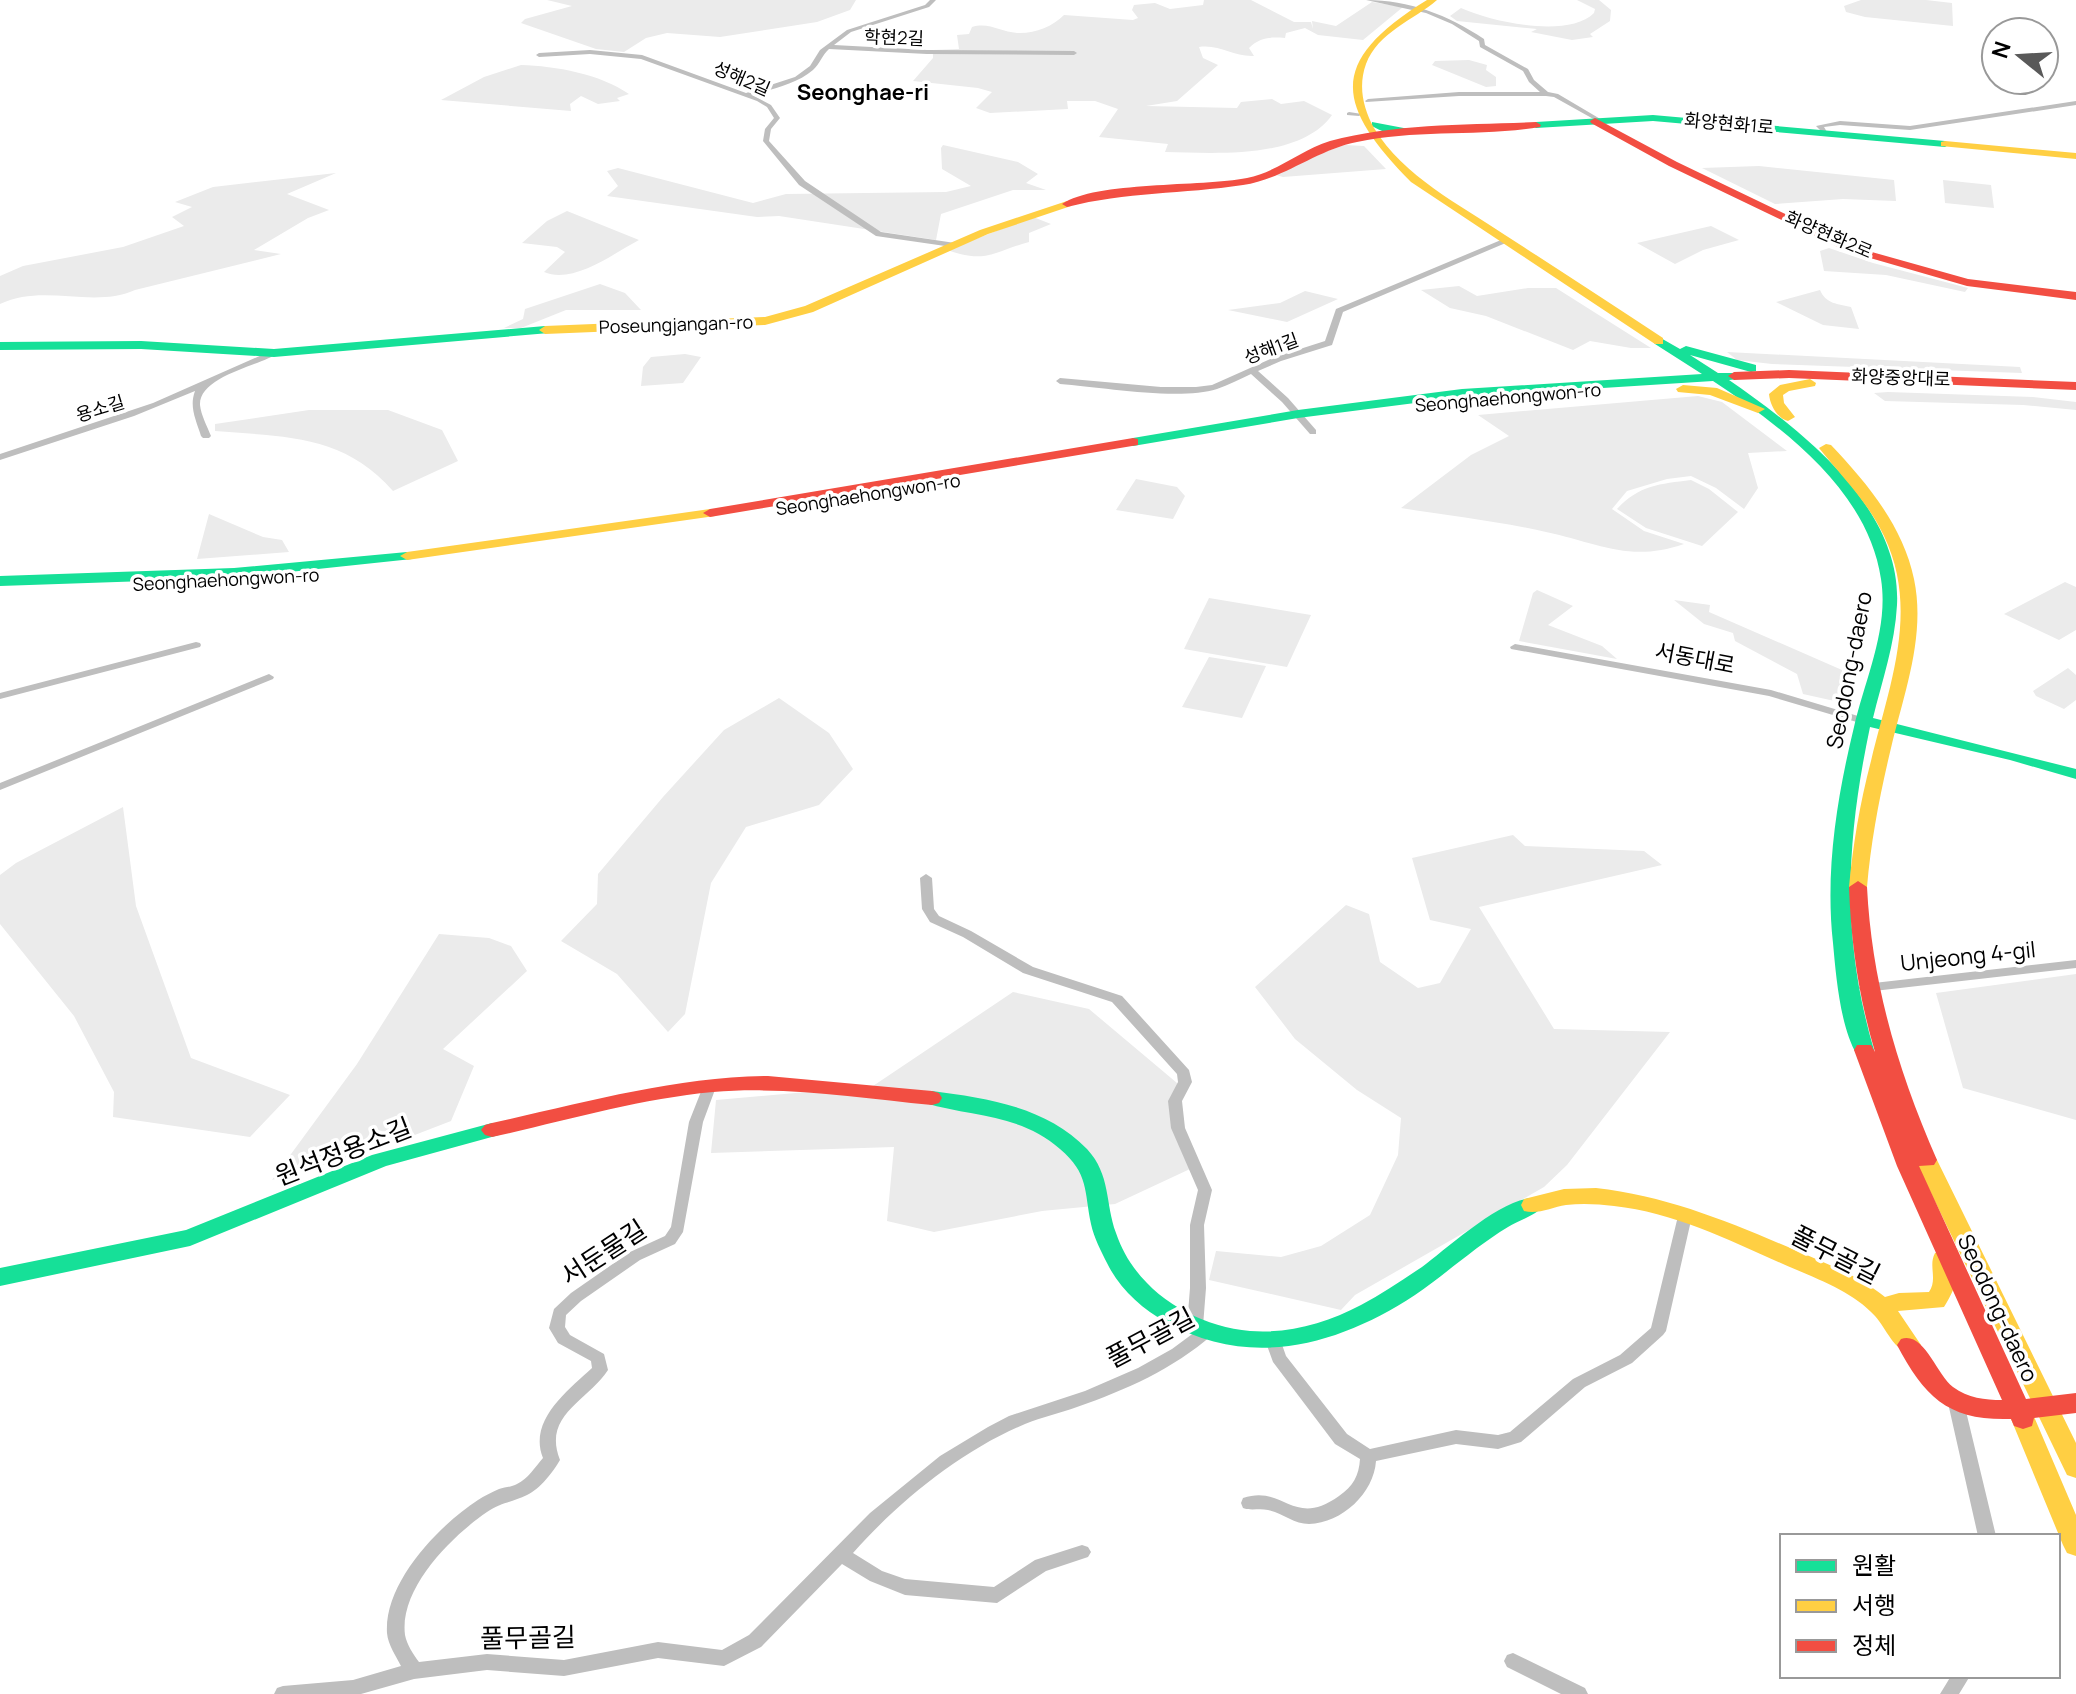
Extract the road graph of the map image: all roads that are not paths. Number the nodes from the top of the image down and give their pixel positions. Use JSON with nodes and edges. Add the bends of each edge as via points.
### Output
{"nodes":[{"id":1,"x":933,"y":0,"type":"edge"},
{"id":2,"x":1369,"y":0,"type":"edge"},
{"id":3,"x":1444,"y":0,"type":"edge"},
{"id":4,"x":1415,"y":4,"type":"edge"},
{"id":5,"x":829,"y":47,"type":"junction"},
{"id":6,"x":1074,"y":53,"type":"dead end"},
{"id":7,"x":539,"y":55,"type":"dead end"},
{"id":8,"x":1546,"y":94,"type":"junction"},
{"id":9,"x":747,"y":95,"type":"junction"},
{"id":10,"x":2076,"y":103,"type":"edge"},
{"id":11,"x":1599,"y":122,"type":"junction"},
{"id":12,"x":1372,"y":129,"type":"junction"},
{"id":13,"x":1824,"y":132,"type":"junction"},
{"id":14,"x":1333,"y":144,"type":"junction"},
{"id":15,"x":2076,"y":158,"type":"edge"},
{"id":16,"x":1504,"y":242,"type":"junction"},
{"id":17,"x":952,"y":245,"type":"junction"},
{"id":18,"x":2076,"y":295,"type":"edge"},
{"id":19,"x":0,"y":346,"type":"edge"},
{"id":20,"x":1680,"y":351,"type":"junction"},
{"id":21,"x":274,"y":353,"type":"junction"},
{"id":22,"x":1253,"y":371,"type":"junction"},
{"id":23,"x":1789,"y":374,"type":"junction"},
{"id":24,"x":1723,"y":379,"type":"junction"},
{"id":25,"x":1060,"y":381,"type":"dead end"},
{"id":26,"x":1644,"y":381,"type":"junction"},
{"id":27,"x":207,"y":382,"type":"junction"},
{"id":28,"x":1810,"y":383,"type":"junction"},
{"id":29,"x":2076,"y":386,"type":"edge"},
{"id":30,"x":1596,"y":389,"type":"junction"},
{"id":31,"x":2076,"y":393,"type":"edge"},
{"id":32,"x":1758,"y":409,"type":"junction"},
{"id":33,"x":1788,"y":417,"type":"junction"},
{"id":34,"x":1304,"y":423,"type":"junction"},
{"id":35,"x":206,"y":436,"type":"dead end"},
{"id":36,"x":0,"y":457,"type":"edge"},
{"id":37,"x":0,"y":584,"type":"edge"},
{"id":38,"x":196,"y":645,"type":"dead end"},
{"id":39,"x":1515,"y":647,"type":"dead end"},
{"id":40,"x":269,"y":677,"type":"dead end"},
{"id":41,"x":0,"y":696,"type":"edge"},
{"id":42,"x":1864,"y":718,"type":"junction"},
{"id":43,"x":1886,"y":723,"type":"junction"},
{"id":44,"x":2076,"y":768,"type":"edge"},
{"id":45,"x":2076,"y":774,"type":"edge"},
{"id":46,"x":0,"y":787,"type":"edge"},
{"id":47,"x":926,"y":878,"type":"dead end"},
{"id":48,"x":2076,"y":964,"type":"edge"},
{"id":49,"x":1865,"y":988,"type":"junction"},
{"id":50,"x":709,"y":1087,"type":"junction"},
{"id":51,"x":1685,"y":1216,"type":"junction"},
{"id":52,"x":1945,"y":1251,"type":"junction"},
{"id":53,"x":0,"y":1277,"type":"edge"},
{"id":54,"x":1881,"y":1307,"type":"junction"},
{"id":55,"x":1201,"y":1328,"type":"junction"},
{"id":56,"x":1273,"y":1340,"type":"junction"},
{"id":57,"x":1956,"y":1403,"type":"junction"},
{"id":58,"x":2076,"y":1403,"type":"edge"},
{"id":59,"x":2044,"y":1405,"type":"junction"},
{"id":60,"x":2018,"y":1406,"type":"junction"},
{"id":61,"x":1368,"y":1456,"type":"junction"},
{"id":62,"x":2076,"y":1468,"type":"edge"},
{"id":63,"x":1249,"y":1503,"type":"dead end"},
{"id":64,"x":1987,"y":1534,"type":"edge"},
{"id":65,"x":2076,"y":1545,"type":"edge"},
{"id":66,"x":1082,"y":1552,"type":"dead end"},
{"id":67,"x":841,"y":1554,"type":"junction"},
{"id":68,"x":1513,"y":1661,"type":"dead end"},
{"id":69,"x":414,"y":1671,"type":"junction"},
{"id":70,"x":283,"y":1694,"type":"edge"},
{"id":71,"x":1579,"y":1694,"type":"edge"}],
"edges":[{"from":1,"to":5,"type":"street","name":"학현2길","via":[[849,31]]},
{"from":2,"to":4,"type":"street"},
{"from":3,"to":4,"type":"main road"},
{"from":4,"to":8,"type":"street","via":[[1465,28],[1482,40],[1482,46],[1527,71]]},
{"from":4,"to":12,"type":"main road","via":[[1374,56],[1366,76]]},
{"from":5,"to":6,"type":"street","name":"학현2길"},
{"from":5,"to":9,"type":"street","via":[[797,78]]},
{"from":7,"to":9,"type":"street","name":"성해2길","via":[[642,57]]},
{"from":8,"to":11,"type":"street"},
{"from":8,"to":12,"type":"street","via":[[1459,94]]},
{"from":9,"to":17,"type":"street","name":"성해2길","via":[[774,112],[777,118],[766,141],[802,183],[879,234]]},
{"from":10,"to":13,"type":"street","via":[[1910,128],[1819,126]]},
{"from":11,"to":12,"type":"main road","name":"화양현화1로","via":[[1409,133]]},
{"from":11,"to":13,"type":"main road","name":"화양현화1로","via":[[1680,119]]},
{"from":11,"to":15,"type":"main road","name":"화양현화1로","via":[[1670,121]]},
{"from":11,"to":18,"type":"main road","name":"화양현화2로","via":[[1679,167],[1850,249],[1967,282]]},
{"from":12,"to":14,"type":"main road","name":"Poseungjangan-ro"},
{"from":12,"to":14,"type":"main road","name":"화양현화1로","via":[[1359,143]]},
{"from":12,"to":16,"type":"main road","name":"Seodong-daero","via":[[1415,180]]},
{"from":12,"to":20,"type":"main road","name":"Seodong-daero","via":[[1437,189]]},
{"from":13,"to":15,"type":"main road","name":"화양현화1로"},
{"from":14,"to":17,"type":"main road","name":"Poseungjangan-ro","via":[[1256,179],[1074,202]]},
{"from":16,"to":20,"type":"main road","name":"Seodong-daero"},
{"from":16,"to":22,"type":"street","name":"성해1길","via":[[1350,306],[1335,317],[1329,343]]},
{"from":17,"to":21,"type":"main road","name":"Poseungjangan-ro","via":[[843,296],[765,321],[539,330]]},
{"from":19,"to":21,"type":"main road","name":"Poseungjangan-ro","via":[[128,345]]},
{"from":20,"to":23,"type":"main road"},
{"from":20,"to":24,"type":"main road","name":"Seodong-daero"},
{"from":20,"to":26,"type":"main road","via":[[1676,372]]},
{"from":21,"to":27,"type":"street","name":"용소길"},
{"from":22,"to":25,"type":"street","name":"성해1길","via":[[1196,390]]},
{"from":22,"to":34,"type":"street"},
{"from":23,"to":24,"type":"main road","name":"화양중앙대로"},
{"from":23,"to":29,"type":"main road","name":"화양중앙대로"},
{"from":24,"to":26,"type":"main road","name":"Seonghaehongwon-ro"},
{"from":24,"to":28,"type":"main road","name":"화양중앙대로"},
{"from":24,"to":30,"type":"main road","name":"Seonghaehongwon-ro"},
{"from":24,"to":32,"type":"main road","name":"Seodong-daero"},
{"from":24,"to":33,"type":"main road","name":"Seodong-daero"},
{"from":26,"to":34,"type":"main road","name":"Seonghaehongwon-ro","via":[[1462,393]]},
{"from":27,"to":35,"type":"street","via":[[196,404]]},
{"from":27,"to":36,"type":"street","name":"용소길","via":[[132,416]]},
{"from":28,"to":31,"type":"main road","name":"화양중앙대로"},
{"from":28,"to":33,"type":"main road","via":[[1776,394]]},
{"from":30,"to":32,"type":"main road","via":[[1705,390]]},
{"from":30,"to":34,"type":"main road","name":"Seonghaehongwon-ro","via":[[1464,399]]},
{"from":32,"to":42,"type":"main road","name":"Seodong-daero","via":[[1822,462],[1850,493],[1883,550],[1890,607]]},
{"from":33,"to":43,"type":"main road","name":"Seodong-daero","via":[[1855,476],[1903,558],[1909,623]]},
{"from":34,"to":37,"type":"main road","name":"Seonghaehongwon-ro","via":[[491,554],[235,581]]},
{"from":38,"to":41,"type":"street"},
{"from":39,"to":42,"type":"street","name":"서동대로","via":[[1759,691]]},
{"from":40,"to":46,"type":"street"},
{"from":42,"to":43,"type":"main road"},
{"from":42,"to":52,"type":"main road","name":"Seodong-daero","via":[[1840,875],[1838,918],[1849,1003],[1865,1058]]},
{"from":43,"to":44,"type":"main road","via":[[2014,749]]},
{"from":43,"to":45,"type":"main road"},
{"from":43,"to":49,"type":"main road","name":"Seodong-daero","via":[[1862,838],[1858,902]]},
{"from":47,"to":55,"type":"street","via":[[934,919],[1028,970],[1117,999],[1184,1073],[1175,1101],[1178,1128],[1205,1190],[1197,1225]]},
{"from":48,"to":49,"type":"street","name":"Unjeong 4-gil"},
{"from":49,"to":59,"type":"main road","name":"Seodong-daero","via":[[1904,1106]]},
{"from":50,"to":53,"type":"main road","name":"원석정용소길","via":[[625,1101],[385,1158],[201,1235]]},
{"from":50,"to":55,"type":"main road","via":[[815,1086],[948,1100],[1046,1127],[1075,1149],[1099,1182],[1103,1228],[1114,1259],[1132,1285],[1170,1316]]},
{"from":50,"to":69,"type":"street","name":"서둔물길","via":[[696,1122],[678,1228],[670,1240],[635,1256],[559,1313],[557,1328],[564,1339],[598,1358],[600,1370],[546,1431],[545,1448],[552,1460],[523,1489],[498,1497],[457,1526],[429,1552],[408,1584],[395,1621],[396,1636]]},
{"from":51,"to":54,"type":"main road","name":"풀무골길","via":[[1812,1267]]},
{"from":51,"to":56,"type":"main road","name":"풀무골길","via":[[1622,1199],[1584,1197],[1529,1205],[1493,1225],[1407,1290],[1341,1327]]},
{"from":51,"to":61,"type":"street","via":[[1658,1331],[1626,1359],[1579,1383],[1515,1437],[1498,1442],[1456,1437]]},
{"from":52,"to":54,"type":"main road","via":[[1941,1263],[1946,1285],[1936,1301]]},
{"from":52,"to":60,"type":"main road","name":"Seodong-daero"},
{"from":54,"to":57,"type":"main road","name":"풀무골길"},
{"from":55,"to":56,"type":"main road","name":"풀무골길"},
{"from":55,"to":67,"type":"street","name":"풀무골길","via":[[1191,1345],[1125,1382],[976,1439],[897,1500]]},
{"from":56,"to":61,"type":"street","via":[[1279,1358],[1341,1439]]},
{"from":57,"to":60,"type":"main road"},
{"from":57,"to":64,"type":"street"},
{"from":58,"to":59,"type":"main road"},
{"from":59,"to":60,"type":"main road"},
{"from":59,"to":62,"type":"main road","name":"Seodong-daero"},
{"from":60,"to":65,"type":"main road","name":"Seodong-daero"},
{"from":61,"to":63,"type":"street","via":[[1360,1489],[1327,1512],[1304,1517],[1271,1501]]},
{"from":66,"to":67,"type":"street","via":[[1041,1565],[997,1595],[905,1587]]},
{"from":67,"to":69,"type":"street","name":"풀무골길","via":[[755,1641],[724,1658],[658,1650],[564,1668],[487,1662]]},
{"from":68,"to":71,"type":"street"},
{"from":69,"to":70,"type":"street","via":[[353,1688]]}]}
